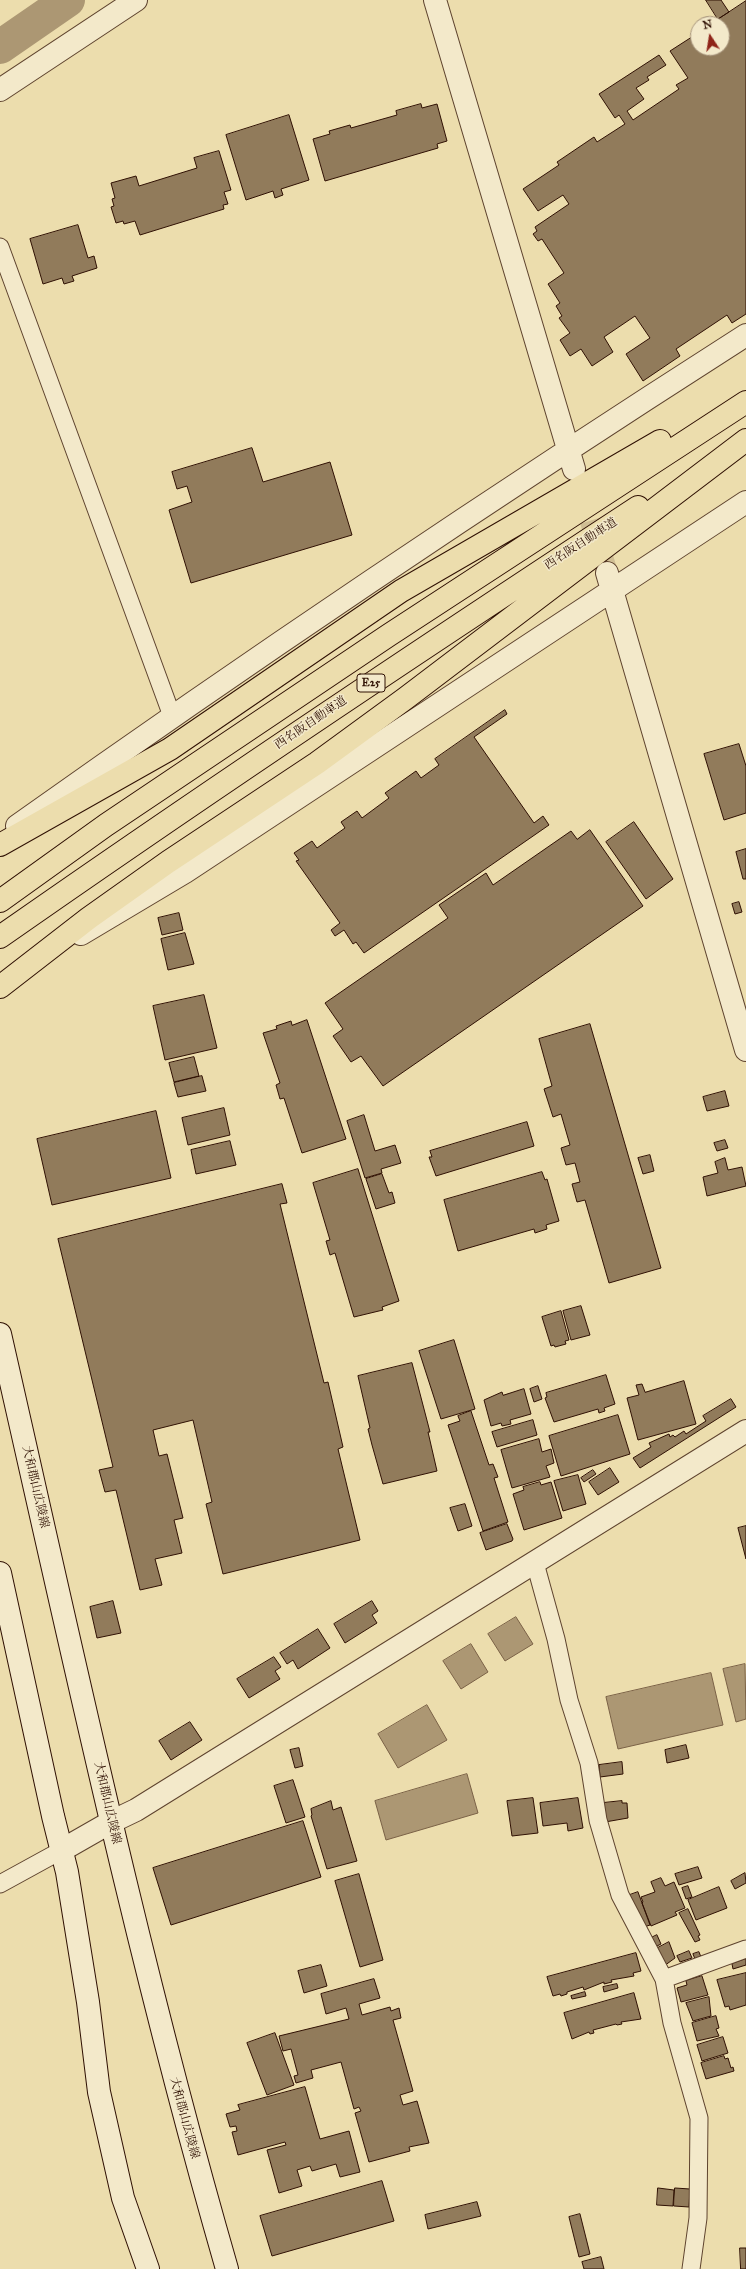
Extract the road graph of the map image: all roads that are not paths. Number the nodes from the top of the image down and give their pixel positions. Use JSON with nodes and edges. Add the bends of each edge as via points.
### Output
{"nodes":[{"id":1,"x":136,"y":0,"type":"edge"},
{"id":2,"x":435,"y":0,"type":"edge"},
{"id":3,"x":0,"y":90,"type":"edge"},
{"id":4,"x":0,"y":247,"type":"edge"},
{"id":5,"x":746,"y":335,"type":"edge"},
{"id":6,"x":746,"y":390,"type":"edge"},
{"id":7,"x":746,"y":402,"type":"edge"},
{"id":8,"x":746,"y":436,"type":"edge"},
{"id":9,"x":746,"y":440,"type":"edge"},
{"id":10,"x":571,"y":459,"type":"junction"},
{"id":11,"x":746,"y":502,"type":"edge"},
{"id":12,"x":610,"y":581,"type":"junction"},
{"id":13,"x":172,"y":716,"type":"junction"},
{"id":14,"x":0,"y":838,"type":"edge"},
{"id":15,"x":0,"y":845,"type":"edge"},
{"id":16,"x":0,"y":901,"type":"edge"},
{"id":17,"x":0,"y":937,"type":"edge"},
{"id":18,"x":0,"y":988,"type":"edge"},
{"id":19,"x":746,"y":1050,"type":"edge"},
{"id":20,"x":0,"y":1334,"type":"edge"},
{"id":21,"x":746,"y":1431,"type":"edge"},
{"id":22,"x":535,"y":1563,"type":"junction"},
{"id":23,"x":0,"y":1573,"type":"edge"},
{"id":24,"x":111,"y":1822,"type":"junction"},
{"id":25,"x":62,"y":1850,"type":"junction"},
{"id":26,"x":0,"y":1884,"type":"edge"},
{"id":27,"x":746,"y":1949,"type":"edge"},
{"id":28,"x":664,"y":1979,"type":"junction"},
{"id":29,"x":148,"y":2269,"type":"edge"},
{"id":30,"x":227,"y":2269,"type":"edge"},
{"id":31,"x":691,"y":2269,"type":"edge"}],
"edges":[{"from":1,"to":3,"type":"street"},
{"from":2,"to":10,"type":"street"},
{"from":4,"to":13,"type":"street"},
{"from":5,"to":10,"type":"street"},
{"from":6,"to":15,"type":"highway","via":[[401,591],[170,749]]},
{"from":7,"to":16,"type":"highway","number":"E25","via":[[369,648],[106,825]]},
{"from":8,"to":17,"type":"highway","name":"西名阪自動車道","number":"E25","via":[[404,660]]},
{"from":9,"to":18,"type":"highway","via":[[406,698],[317,763],[89,918]]},
{"from":10,"to":13,"type":"street"},
{"from":11,"to":12,"type":"street"},
{"from":12,"to":18,"type":"street","via":[[185,872],[90,929]]},
{"from":12,"to":19,"type":"street"},
{"from":13,"to":14,"type":"street"},
{"from":20,"to":24,"type":"street","name":"大和郡山広陵線"},
{"from":21,"to":22,"type":"street"},
{"from":22,"to":24,"type":"street","via":[[136,1810]]},
{"from":22,"to":28,"type":"street","via":[[556,1639],[569,1700],[590,1763],[598,1820],[620,1895]]},
{"from":23,"to":25,"type":"street"},
{"from":24,"to":25,"type":"street"},
{"from":24,"to":30,"type":"street","name":"大和郡山広陵線","via":[[162,2036]]},
{"from":25,"to":26,"type":"street"},
{"from":25,"to":29,"type":"street","via":[[88,2002],[99,2092],[123,2198]]},
{"from":27,"to":28,"type":"street"},
{"from":28,"to":31,"type":"street","via":[[672,2023],[699,2118],[698,2218]]}]}
